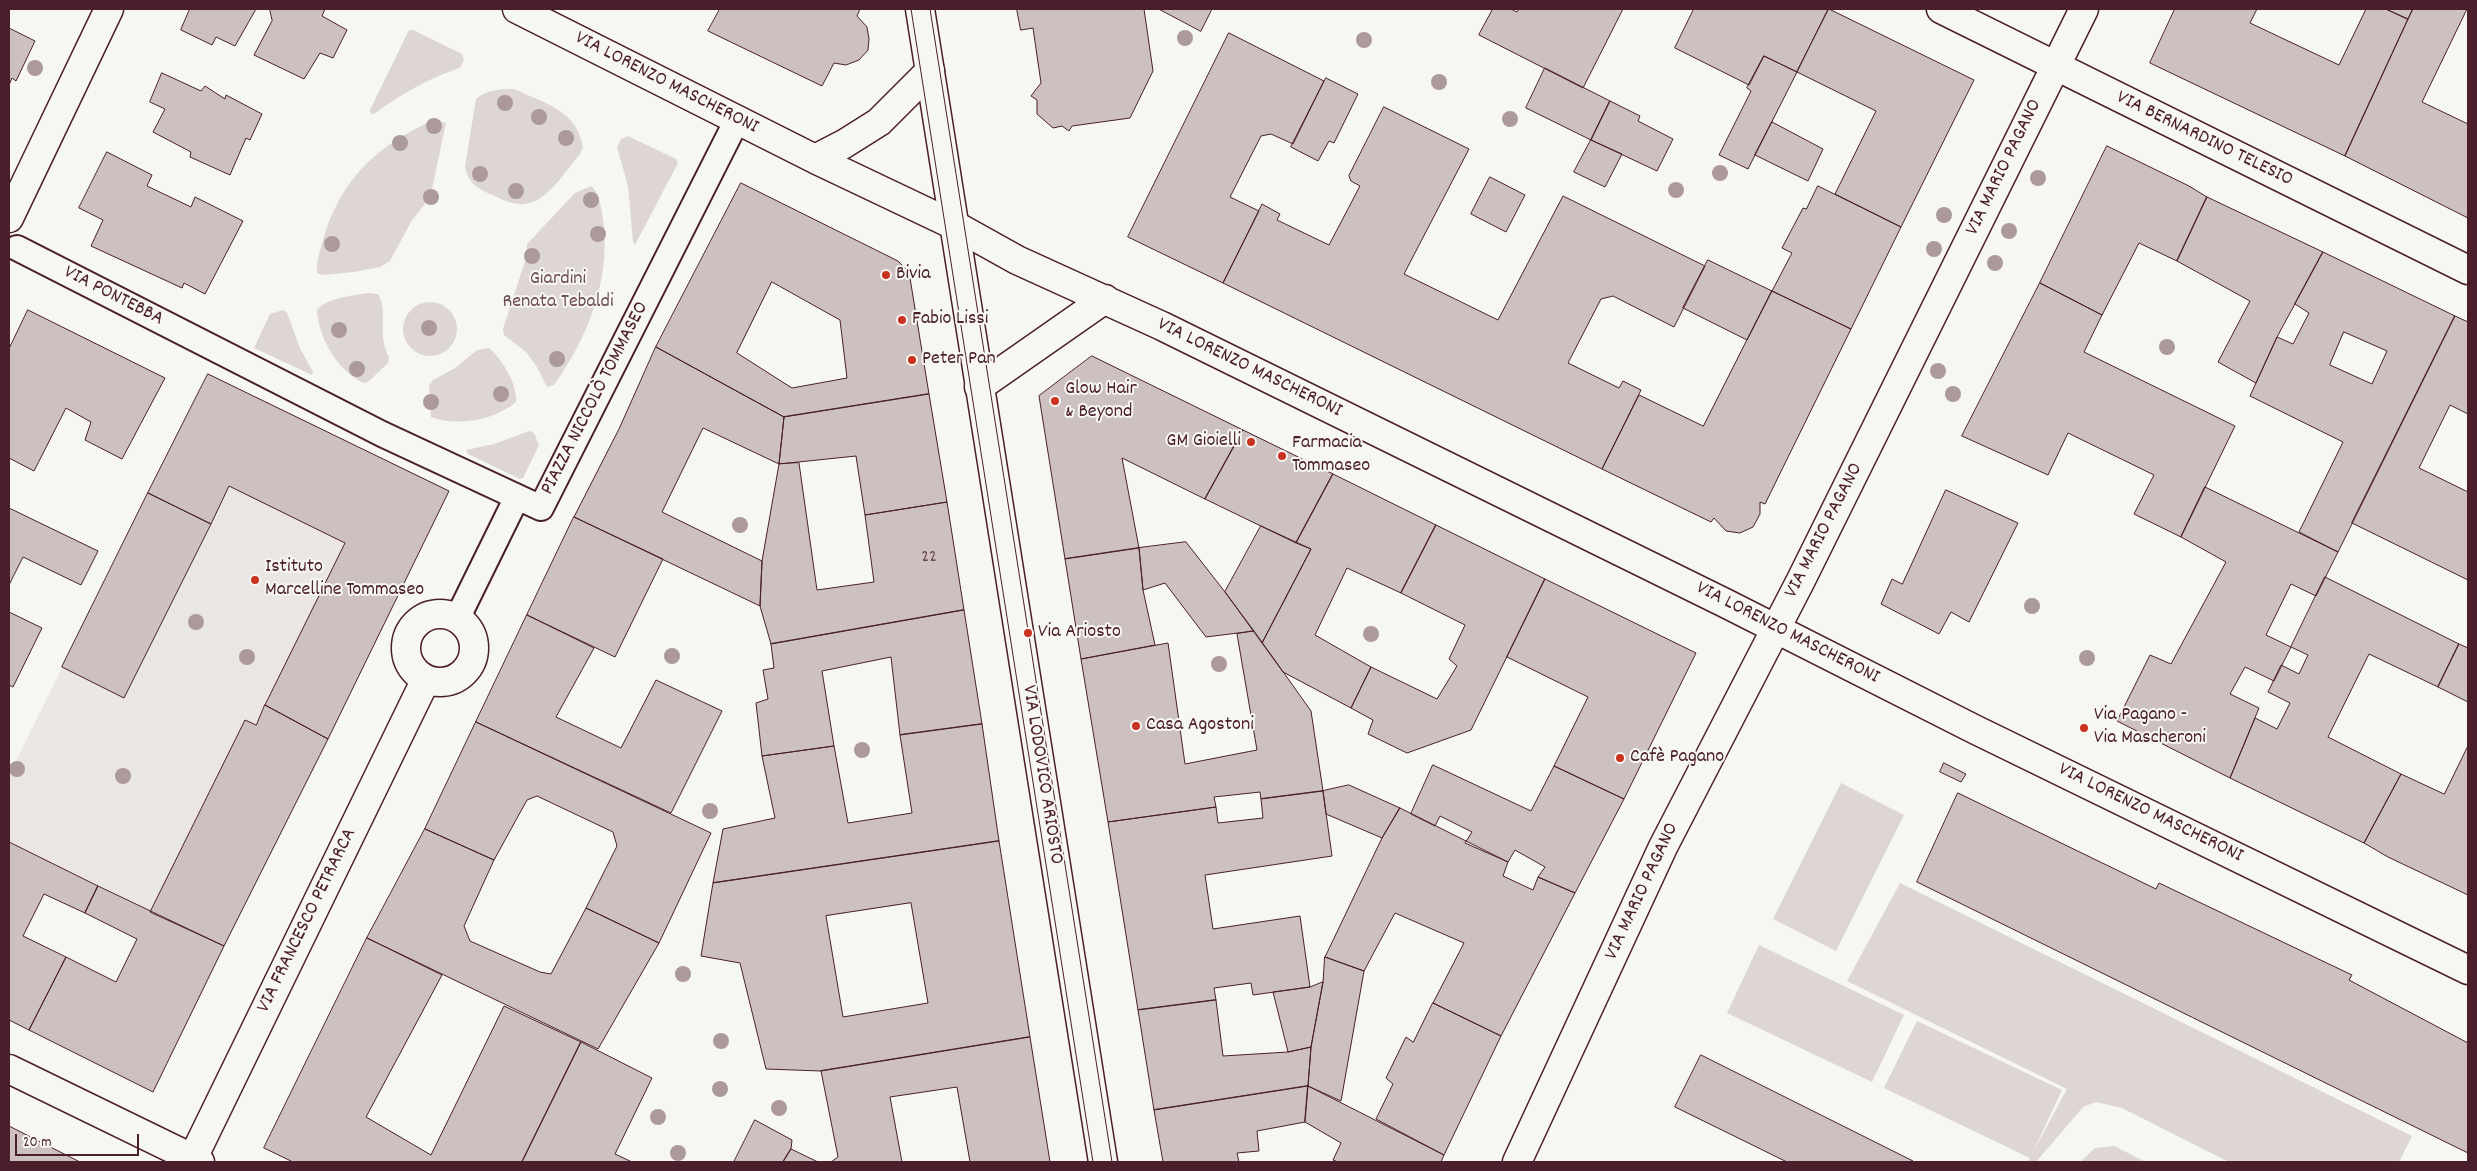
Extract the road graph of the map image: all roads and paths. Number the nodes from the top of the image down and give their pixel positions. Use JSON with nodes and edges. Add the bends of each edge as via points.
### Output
{"nodes":[{"id":1,"x":109,"y":9,"type":"edge"},
{"id":2,"x":517,"y":9,"type":"edge"},
{"id":3,"x":920,"y":9,"type":"edge"},
{"id":4,"x":1941,"y":9,"type":"edge"},
{"id":5,"x":2084,"y":9,"type":"edge"},
{"id":6,"x":2056,"y":67,"type":"junction"},
{"id":7,"x":930,"y":71,"type":"junction"},
{"id":8,"x":737,"y":120,"type":"junction"},
{"id":9,"x":815,"y":159,"type":"junction"},
{"id":10,"x":9,"y":218,"type":"edge"},
{"id":11,"x":956,"y":226,"type":"junction"},
{"id":12,"x":17,"y":248,"type":"dead end"},
{"id":13,"x":2468,"y":270,"type":"edge"},
{"id":14,"x":1105,"y":299,"type":"junction"},
{"id":15,"x":209,"y":347,"type":"joint"},
{"id":16,"x":979,"y":387,"type":"junction"},
{"id":17,"x":517,"y":497,"type":"junction"},
{"id":18,"x":458,"y":617,"type":"junction"},
{"id":19,"x":1775,"y":628,"type":"junction"},
{"id":20,"x":426,"y":679,"type":"junction"},
{"id":21,"x":2468,"y":970,"type":"edge"},
{"id":22,"x":9,"y":1069,"type":"edge"},
{"id":23,"x":195,"y":1161,"type":"edge"},
{"id":24,"x":1103,"y":1162,"type":"edge"},
{"id":25,"x":1516,"y":1162,"type":"edge"}],
"edges":[{"from":1,"to":10,"type":"street"},
{"from":2,"to":8,"type":"street","name":"VIA LORENZO MASCHERONI"},
{"from":3,"to":7,"type":"street"},
{"from":4,"to":6,"type":"street","name":"VIA BERNARDINO TELESIO"},
{"from":5,"to":6,"type":"street","name":"VIA MARIO PAGANO"},
{"from":6,"to":13,"type":"street","name":"VIA BERNARDINO TELESIO"},
{"from":6,"to":19,"type":"street","name":"VIA MARIO PAGANO"},
{"from":7,"to":9,"type":"street","via":[[879,122]]},
{"from":7,"to":11,"type":"street","name":"VIA LODOVICO ARIOSTO"},
{"from":8,"to":9,"type":"street","name":"VIA LORENZO MASCHERONI"},
{"from":8,"to":17,"type":"street","name":"PIAZZA NICCOLÒ TOMMASEO","via":[[541,508]]},
{"from":9,"to":11,"type":"street","name":"VIA LORENZO MASCHERONI"},
{"from":11,"to":14,"type":"street","name":"VIA LORENZO MASCHERONI","via":[[1017,260]]},
{"from":11,"to":16,"type":"street","name":"VIA LODOVICO ARIOSTO"},
{"from":12,"to":15,"type":"street","name":"VIA PONTEBBA"},
{"from":14,"to":16,"type":"street"},
{"from":14,"to":19,"type":"street","name":"VIA LORENZO MASCHERONI"},
{"from":15,"to":17,"type":"street","name":"PIAZZA NICCOLÒ TOMMASEO"},
{"from":16,"to":24,"type":"street","name":"VIA LODOVICO ARIOSTO"},
{"from":17,"to":18,"type":"street"},
{"from":18,"to":20,"type":"street","via":[[467,626],[474,643],[472,661],[461,675],[452,679],[444,682]]},
{"from":18,"to":20,"type":"street","via":[[441,613],[429,615],[411,629],[406,651],[409,663]]},
{"from":19,"to":21,"type":"street","name":"VIA LORENZO MASCHERONI","via":[[1974,729]]},
{"from":19,"to":25,"type":"street","name":"VIA MARIO PAGANO","via":[[1663,847]]},
{"from":20,"to":23,"type":"street","name":"VIA FRANCESCO PETRARCA"},
{"from":22,"to":23,"type":"street"}]}
